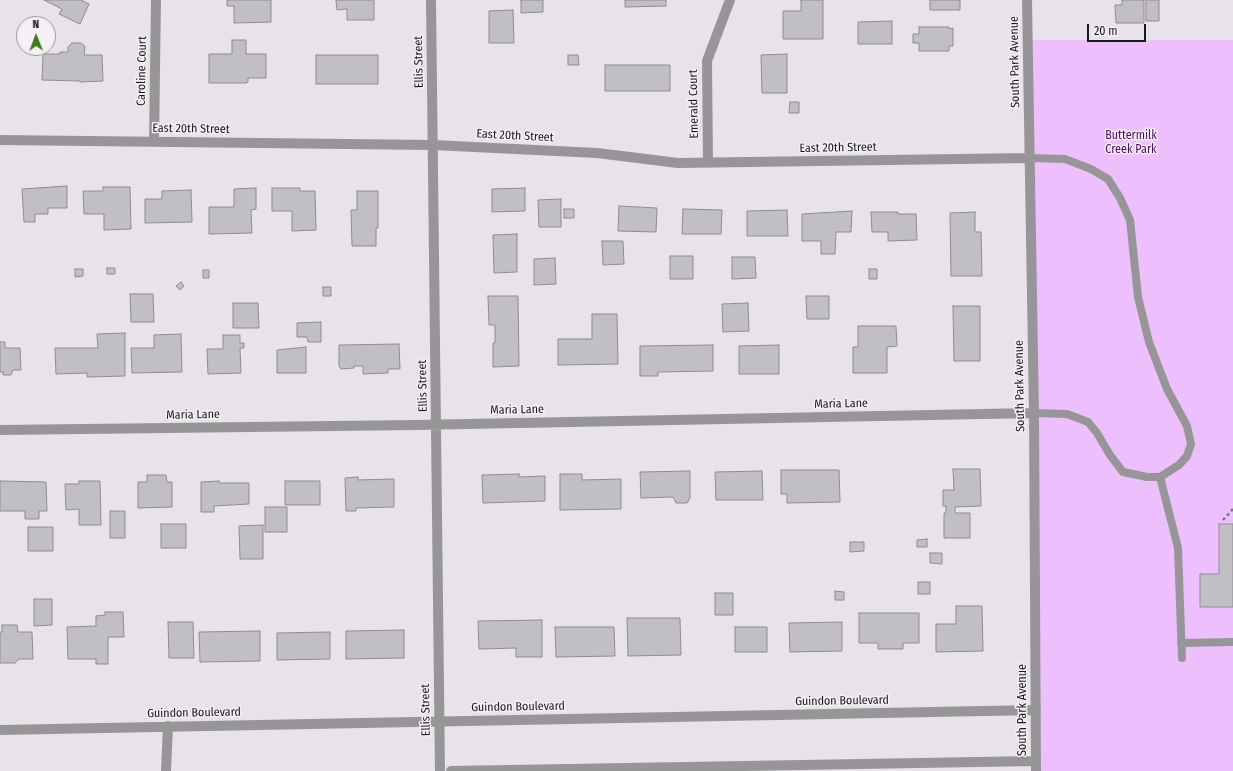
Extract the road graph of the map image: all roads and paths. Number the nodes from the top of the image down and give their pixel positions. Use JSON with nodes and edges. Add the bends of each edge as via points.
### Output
{"nodes":[{"id":1,"x":156,"y":0,"type":"edge"},
{"id":2,"x":431,"y":0,"type":"edge"},
{"id":3,"x":730,"y":0,"type":"edge"},
{"id":4,"x":1027,"y":0,"type":"edge"},
{"id":5,"x":0,"y":140,"type":"edge"},
{"id":6,"x":154,"y":142,"type":"junction"},
{"id":7,"x":433,"y":145,"type":"junction"},
{"id":8,"x":1029,"y":158,"type":"junction"},
{"id":9,"x":708,"y":163,"type":"junction"},
{"id":10,"x":1034,"y":413,"type":"junction"},
{"id":11,"x":437,"y":424,"type":"junction"},
{"id":12,"x":0,"y":430,"type":"edge"},
{"id":13,"x":1160,"y":477,"type":"junction"},
{"id":14,"x":1233,"y":509,"type":"edge"},
{"id":15,"x":1223,"y":520,"type":"dead end"},
{"id":16,"x":1233,"y":642,"type":"edge"},
{"id":17,"x":1181,"y":643,"type":"junction"},
{"id":18,"x":1182,"y":658,"type":"dead end"},
{"id":19,"x":1036,"y":710,"type":"junction"},
{"id":20,"x":439,"y":722,"type":"junction"},
{"id":21,"x":168,"y":726,"type":"junction"},
{"id":22,"x":0,"y":730,"type":"edge"},
{"id":23,"x":1036,"y":766,"type":"edge"},
{"id":24,"x":166,"y":771,"type":"edge"},
{"id":25,"x":440,"y":771,"type":"edge"},
{"id":26,"x":451,"y":771,"type":"edge"}],
"edges":[{"from":1,"to":6,"type":"street","name":"Caroline Court"},
{"from":2,"to":7,"type":"street","name":"Ellis Street"},
{"from":3,"to":9,"type":"street","name":"Emerald Court","via":[[707,61]]},
{"from":4,"to":8,"type":"street","name":"South Park Avenue"},
{"from":5,"to":6,"type":"street","name":"East 20th Street"},
{"from":6,"to":7,"type":"street","name":"East 20th Street"},
{"from":7,"to":9,"type":"street","name":"East 20th Street","via":[[597,153],[678,163]]},
{"from":7,"to":11,"type":"street","name":"Ellis Street"},
{"from":8,"to":9,"type":"street","name":"East 20th Street"},
{"from":8,"to":10,"type":"street","name":"South Park Avenue"},
{"from":8,"to":13,"type":"lane","via":[[1065,159],[1108,179],[1130,220],[1138,297],[1149,342],[1167,389],[1187,426],[1191,444],[1186,456],[1178,465]]},
{"from":10,"to":11,"type":"street","name":"Maria Lane"},
{"from":10,"to":13,"type":"lane","via":[[1067,414],[1088,422],[1123,472]]},
{"from":10,"to":19,"type":"street","name":"South Park Avenue"},
{"from":11,"to":12,"type":"street","name":"Maria Lane"},
{"from":11,"to":20,"type":"street","name":"Ellis Street"},
{"from":13,"to":17,"type":"lane","via":[[1178,548]]},
{"from":14,"to":15,"type":"path"},
{"from":16,"to":17,"type":"lane"},
{"from":17,"to":18,"type":"lane"},
{"from":19,"to":20,"type":"street","name":"Guindon Boulevard"},
{"from":19,"to":23,"type":"street","name":"South Park Avenue"},
{"from":20,"to":21,"type":"street","name":"Guindon Boulevard"},
{"from":20,"to":25,"type":"street","name":"Ellis Street"},
{"from":21,"to":22,"type":"street","name":"Guindon Boulevard"},
{"from":21,"to":24,"type":"street"},
{"from":23,"to":26,"type":"street"}]}
